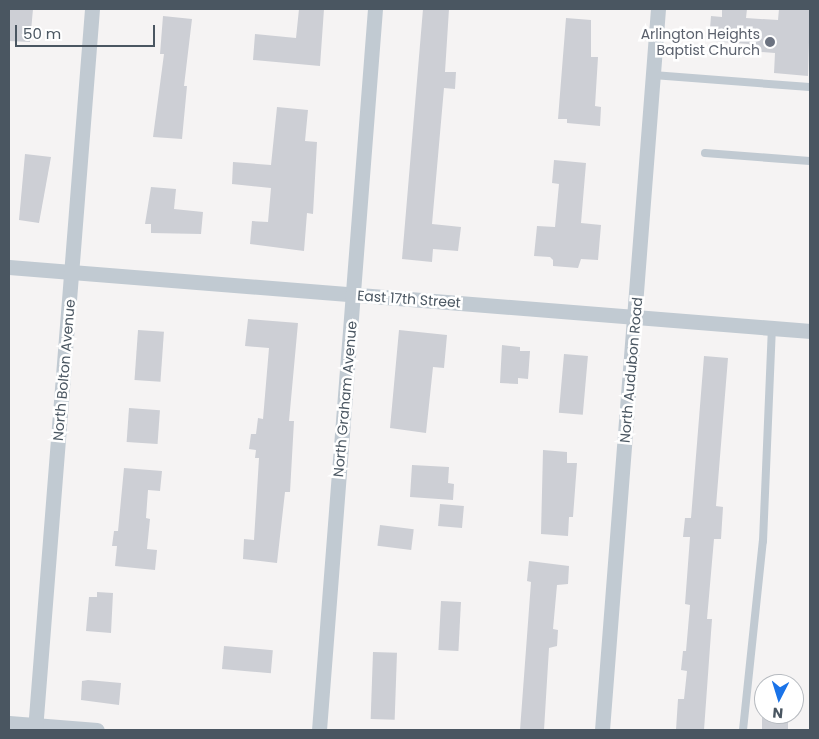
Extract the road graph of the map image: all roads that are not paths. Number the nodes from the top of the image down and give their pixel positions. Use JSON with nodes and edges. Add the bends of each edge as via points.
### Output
{"nodes":[{"id":1,"x":92,"y":9,"type":"edge"},
{"id":2,"x":375,"y":9,"type":"edge"},
{"id":3,"x":658,"y":9,"type":"edge"},
{"id":4,"x":653,"y":75,"type":"junction"},
{"id":5,"x":810,"y":87,"type":"edge"},
{"id":6,"x":705,"y":153,"type":"dead end"},
{"id":7,"x":810,"y":161,"type":"edge"},
{"id":8,"x":9,"y":267,"type":"edge"},
{"id":9,"x":72,"y":272,"type":"junction"},
{"id":10,"x":353,"y":296,"type":"junction"},
{"id":11,"x":635,"y":316,"type":"junction"},
{"id":12,"x":772,"y":328,"type":"junction"},
{"id":13,"x":810,"y":331,"type":"edge"},
{"id":14,"x":9,"y":723,"type":"edge"},
{"id":15,"x":35,"y":728,"type":"edge"},
{"id":16,"x":97,"y":730,"type":"edge"},
{"id":17,"x":319,"y":730,"type":"edge"},
{"id":18,"x":602,"y":730,"type":"edge"},
{"id":19,"x":743,"y":730,"type":"edge"}],
"edges":[{"from":1,"to":9,"type":"street","name":"North Bolton Avenue"},
{"from":2,"to":10,"type":"street","name":"North Graham Avenue"},
{"from":3,"to":4,"type":"street","name":"North Audubon Road"},
{"from":4,"to":5,"type":"lane"},
{"from":4,"to":11,"type":"street","name":"North Audubon Road"},
{"from":6,"to":7,"type":"lane"},
{"from":8,"to":9,"type":"street","name":"East 17th Street"},
{"from":9,"to":10,"type":"street","name":"East 17th Street"},
{"from":9,"to":15,"type":"street","name":"North Bolton Avenue"},
{"from":10,"to":11,"type":"street","name":"East 17th Street"},
{"from":10,"to":17,"type":"street","name":"North Graham Avenue"},
{"from":11,"to":12,"type":"street","name":"East 17th Street"},
{"from":11,"to":18,"type":"street","name":"North Audubon Road"},
{"from":12,"to":13,"type":"street","name":"East 17th Street"},
{"from":12,"to":19,"type":"lane","via":[[763,541]]},
{"from":14,"to":15,"type":"street"},
{"from":15,"to":16,"type":"street"}]}
